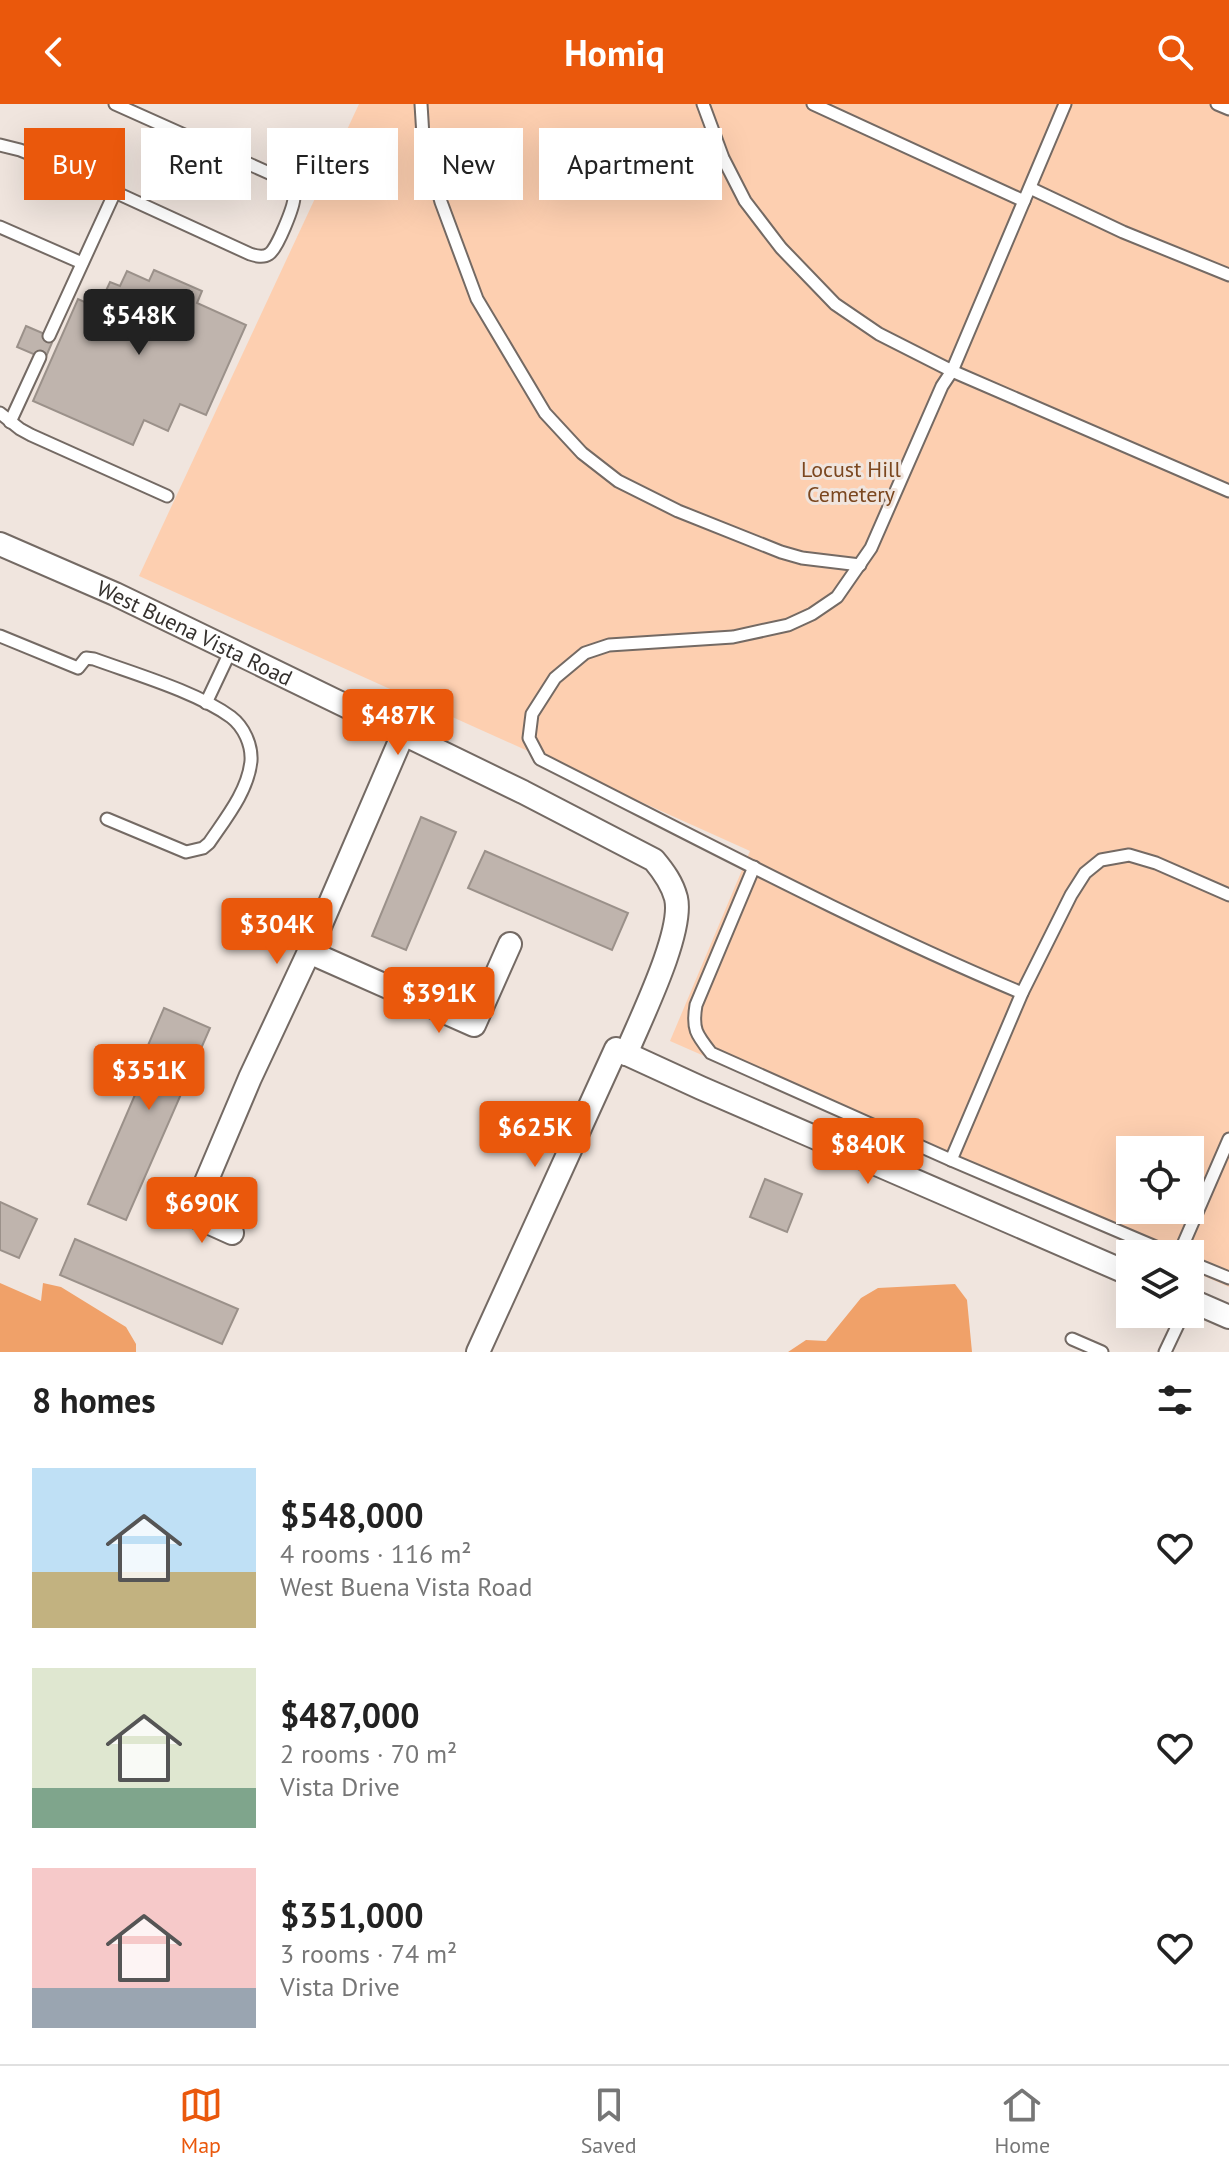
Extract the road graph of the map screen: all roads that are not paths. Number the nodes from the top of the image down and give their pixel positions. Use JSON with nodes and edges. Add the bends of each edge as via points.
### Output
{"nodes":[{"id":1,"x":115,"y":104,"type":"edge"},
{"id":2,"x":421,"y":104,"type":"edge"},
{"id":3,"x":703,"y":104,"type":"edge"},
{"id":4,"x":813,"y":104,"type":"edge"},
{"id":5,"x":1065,"y":104,"type":"edge"},
{"id":6,"x":1217,"y":104,"type":"edge"},
{"id":7,"x":1229,"y":109,"type":"edge"},
{"id":8,"x":0,"y":145,"type":"edge"},
{"id":9,"x":24,"y":152,"type":"edge"},
{"id":10,"x":1030,"y":188,"type":"junction"},
{"id":11,"x":125,"y":197,"type":"edge"},
{"id":12,"x":111,"y":200,"type":"edge"},
{"id":13,"x":1024,"y":201,"type":"junction"},
{"id":14,"x":0,"y":227,"type":"edge"},
{"id":15,"x":82,"y":263,"type":"junction"},
{"id":16,"x":1229,"y":275,"type":"edge"},
{"id":17,"x":49,"y":336,"type":"dead end"},
{"id":18,"x":40,"y":357,"type":"dead end"},
{"id":19,"x":952,"y":371,"type":"junction"},
{"id":20,"x":0,"y":413,"type":"edge"},
{"id":21,"x":10,"y":422,"type":"junction"},
{"id":22,"x":1229,"y":491,"type":"edge"},
{"id":23,"x":167,"y":496,"type":"dead end"},
{"id":24,"x":0,"y":544,"type":"edge"},
{"id":25,"x":860,"y":565,"type":"junction"},
{"id":26,"x":0,"y":636,"type":"edge"},
{"id":27,"x":231,"y":650,"type":"junction"},
{"id":28,"x":206,"y":703,"type":"junction"},
{"id":29,"x":403,"y":734,"type":"junction"},
{"id":30,"x":107,"y":819,"type":"dead end"},
{"id":31,"x":754,"y":867,"type":"junction"},
{"id":32,"x":1229,"y":895,"type":"edge"},
{"id":33,"x":510,"y":944,"type":"dead end"},
{"id":34,"x":309,"y":952,"type":"junction"},
{"id":35,"x":1022,"y":993,"type":"junction"},
{"id":36,"x":626,"y":1054,"type":"junction"},
{"id":37,"x":1229,"y":1139,"type":"edge"},
{"id":38,"x":951,"y":1160,"type":"junction"},
{"id":39,"x":232,"y":1233,"type":"dead end"},
{"id":40,"x":1139,"y":1240,"type":"edge"},
{"id":41,"x":1185,"y":1240,"type":"edge"},
{"id":42,"x":1116,"y":1268,"type":"edge"},
{"id":43,"x":1204,"y":1268,"type":"edge"},
{"id":44,"x":1229,"y":1278,"type":"edge"},
{"id":45,"x":1204,"y":1306,"type":"edge"},
{"id":46,"x":1229,"y":1317,"type":"edge"},
{"id":47,"x":1176,"y":1328,"type":"edge"},
{"id":48,"x":1072,"y":1339,"type":"dead end"},
{"id":49,"x":478,"y":1352,"type":"edge"},
{"id":50,"x":1102,"y":1352,"type":"edge"},
{"id":51,"x":1165,"y":1352,"type":"edge"}],
"edges":[{"from":1,"to":11,"type":"lane","via":[[278,177],[294,195],[274,248],[260,257]]},
{"from":2,"to":25,"type":"lane","via":[[423,136],[441,202],[477,299],[545,413],[582,453],[618,481],[678,511],[781,552]]},
{"from":3,"to":19,"type":"lane","via":[[745,201],[781,248],[835,304],[879,334]]},
{"from":4,"to":13,"type":"lane"},
{"from":5,"to":10,"type":"lane"},
{"from":6,"to":7,"type":"lane"},
{"from":8,"to":9,"type":"lane"},
{"from":10,"to":13,"type":"lane"},
{"from":10,"to":16,"type":"lane"},
{"from":12,"to":15,"type":"lane"},
{"from":13,"to":19,"type":"lane"},
{"from":14,"to":15,"type":"lane"},
{"from":15,"to":17,"type":"lane"},
{"from":18,"to":21,"type":"lane"},
{"from":19,"to":22,"type":"lane"},
{"from":19,"to":25,"type":"lane"},
{"from":20,"to":21,"type":"lane"},
{"from":21,"to":23,"type":"lane"},
{"from":24,"to":27,"type":"street","name":"West Buena Vista Road"},
{"from":25,"to":31,"type":"lane","via":[[837,597],[788,625],[733,637],[609,645],[585,653],[555,678],[532,714],[529,738],[540,759]]},
{"from":26,"to":28,"type":"lane","via":[[78,668],[86,658],[94,659]]},
{"from":27,"to":28,"type":"lane"},
{"from":27,"to":29,"type":"street","name":"West Buena Vista Road"},
{"from":28,"to":30,"type":"lane","via":[[244,731],[251,759],[237,801],[209,843],[186,852]]},
{"from":29,"to":34,"type":"street"},
{"from":29,"to":36,"type":"street","name":"West Buena Vista Road","via":[[646,854],[669,878],[677,901],[672,938]]},
{"from":31,"to":35,"type":"lane"},
{"from":31,"to":38,"type":"lane","via":[[696,1005],[696,1034],[711,1053]]},
{"from":32,"to":35,"type":"lane","via":[[1129,855],[1101,860],[1071,895]]},
{"from":33,"to":34,"type":"street","via":[[474,1025]]},
{"from":34,"to":39,"type":"street","via":[[192,1215]]},
{"from":35,"to":38,"type":"lane"},
{"from":36,"to":42,"type":"street"},
{"from":36,"to":49,"type":"street","via":[[616,1049]]},
{"from":37,"to":41,"type":"lane"},
{"from":38,"to":40,"type":"lane"},
{"from":43,"to":44,"type":"lane"},
{"from":45,"to":46,"type":"street"},
{"from":47,"to":51,"type":"lane"},
{"from":48,"to":50,"type":"lane"}]}
